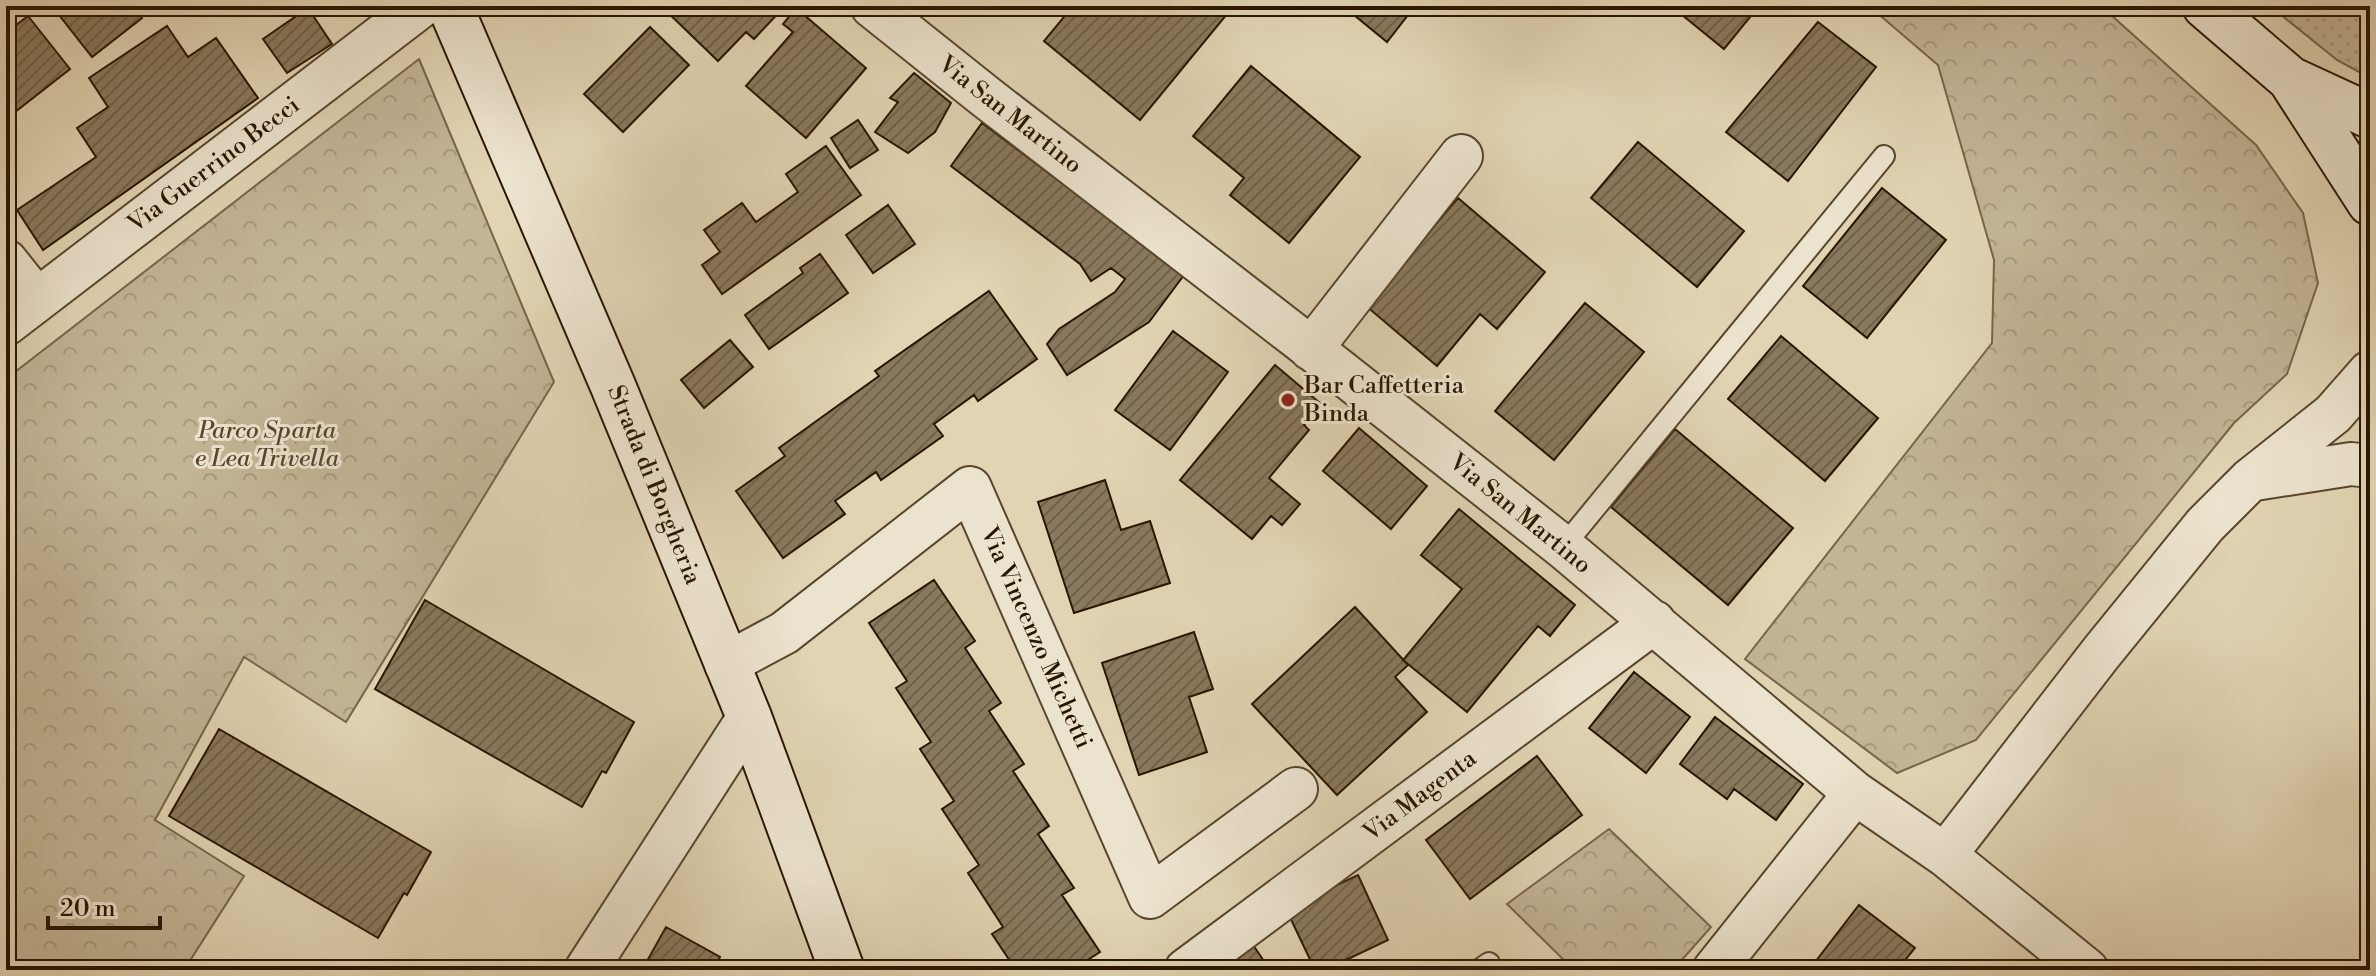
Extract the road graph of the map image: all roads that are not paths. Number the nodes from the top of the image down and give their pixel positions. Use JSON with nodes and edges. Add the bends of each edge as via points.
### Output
{"nodes":[{"id":1,"x":421,"y":6,"type":"edge"},
{"id":2,"x":450,"y":6,"type":"edge"},
{"id":3,"x":872,"y":6,"type":"edge"},
{"id":4,"x":2205,"y":6,"type":"edge"},
{"id":5,"x":2290,"y":79,"type":"junction"},
{"id":6,"x":2370,"y":116,"type":"edge"},
{"id":7,"x":1461,"y":156,"type":"dead end"},
{"id":8,"x":1884,"y":156,"type":"dead end"},
{"id":9,"x":2370,"y":203,"type":"edge"},
{"id":10,"x":6,"y":261,"type":"edge"},
{"id":11,"x":22,"y":312,"type":"edge"},
{"id":12,"x":1311,"y":349,"type":"junction"},
{"id":13,"x":2370,"y":372,"type":"edge"},
{"id":14,"x":2370,"y":466,"type":"edge"},
{"id":15,"x":2250,"y":480,"type":"junction"},
{"id":16,"x":1563,"y":547,"type":"junction"},
{"id":17,"x":1654,"y":622,"type":"junction"},
{"id":18,"x":726,"y":664,"type":"junction"},
{"id":19,"x":749,"y":717,"type":"junction"},
{"id":20,"x":1296,"y":789,"type":"dead end"},
{"id":21,"x":1855,"y":793,"type":"junction"},
{"id":22,"x":1945,"y":855,"type":"junction"},
{"id":23,"x":586,"y":970,"type":"edge"},
{"id":24,"x":842,"y":970,"type":"edge"},
{"id":25,"x":1186,"y":970,"type":"edge"},
{"id":26,"x":1714,"y":970,"type":"edge"},
{"id":27,"x":2087,"y":970,"type":"edge"}],
"edges":[{"from":1,"to":11,"type":"street","name":"Via Guerrino Becci"},
{"from":2,"to":18,"type":"street","name":"Strada di Borgheria"},
{"from":3,"to":12,"type":"street","name":"Via San Martino"},
{"from":4,"to":5,"type":"street"},
{"from":5,"to":6,"type":"street"},
{"from":5,"to":9,"type":"street"},
{"from":7,"to":12,"type":"street"},
{"from":8,"to":16,"type":"lane"},
{"from":10,"to":11,"type":"street"},
{"from":12,"to":16,"type":"street","name":"Via San Martino"},
{"from":13,"to":15,"type":"street","via":[[2333,414]]},
{"from":14,"to":15,"type":"street","via":[[2351,464]]},
{"from":15,"to":22,"type":"street","via":[[2205,525]]},
{"from":16,"to":17,"type":"street","name":"Via San Martino"},
{"from":17,"to":21,"type":"street","name":"Via San Martino"},
{"from":17,"to":25,"type":"street","name":"Via Magenta"},
{"from":18,"to":19,"type":"street","name":"Strada di Borgheria"},
{"from":18,"to":20,"type":"street","name":"Via Vincenzo Michetti","via":[[784,633],[970,488],[1150,897]]},
{"from":19,"to":23,"type":"street"},
{"from":19,"to":24,"type":"street","name":"Strada di Borgheria"},
{"from":21,"to":22,"type":"street","name":"Via San Martino"},
{"from":21,"to":26,"type":"street"},
{"from":22,"to":27,"type":"street","name":"Via San Martino"}]}
